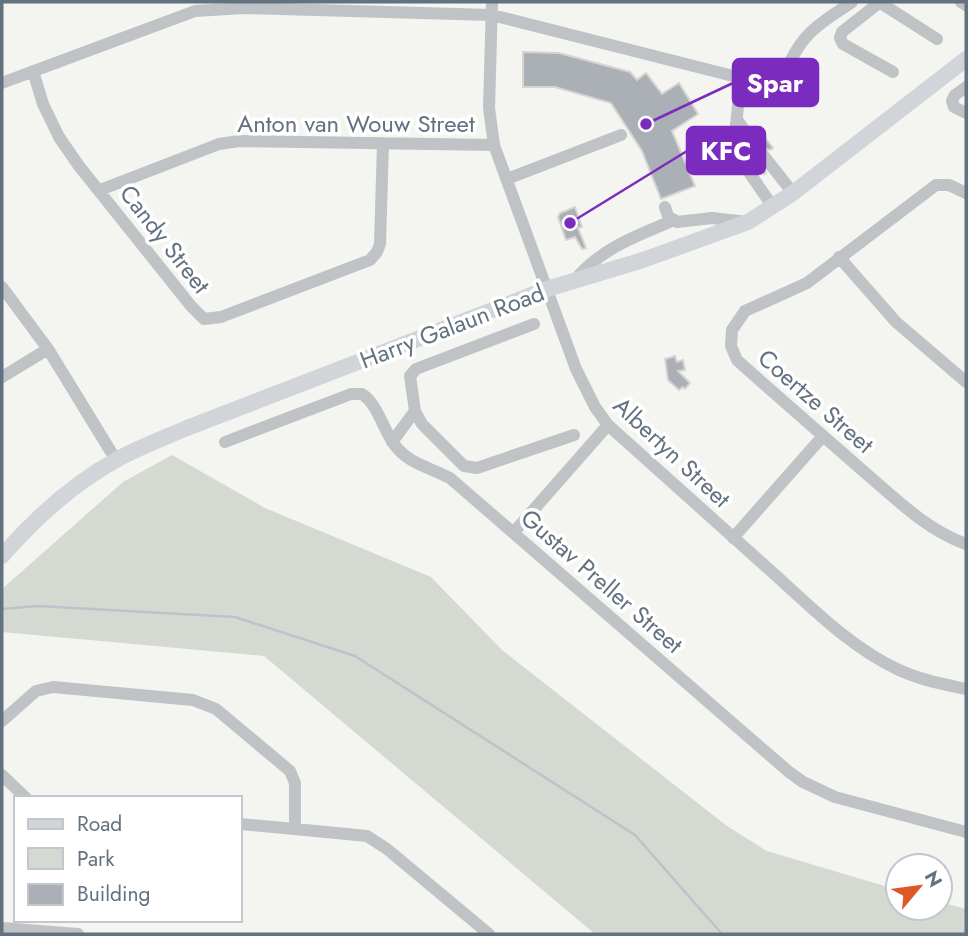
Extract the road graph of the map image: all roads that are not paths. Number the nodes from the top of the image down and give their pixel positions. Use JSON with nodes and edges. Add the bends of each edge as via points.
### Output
{"nodes":[{"id":1,"x":852,"y":2,"type":"edge"},
{"id":2,"x":880,"y":2,"type":"edge"},
{"id":3,"x":961,"y":2,"type":"edge"},
{"id":4,"x":966,"y":5,"type":"edge"},
{"id":5,"x":492,"y":8,"type":"edge"},
{"id":6,"x":937,"y":39,"type":"dead end"},
{"id":7,"x":966,"y":51,"type":"edge"},
{"id":8,"x":963,"y":64,"type":"edge"},
{"id":9,"x":33,"y":71,"type":"junction"},
{"id":10,"x":893,"y":72,"type":"dead end"},
{"id":11,"x":741,"y":78,"type":"junction"},
{"id":12,"x":2,"y":83,"type":"edge"},
{"id":13,"x":966,"y":87,"type":"edge"},
{"id":14,"x":906,"y":104,"type":"junction"},
{"id":15,"x":966,"y":114,"type":"edge"},
{"id":16,"x":738,"y":121,"type":"junction"},
{"id":17,"x":621,"y":135,"type":"dead end"},
{"id":18,"x":750,"y":138,"type":"tunnel mouth"},
{"id":19,"x":383,"y":143,"type":"junction"},
{"id":20,"x":494,"y":145,"type":"junction"},
{"id":21,"x":763,"y":155,"type":"tunnel mouth"},
{"id":22,"x":507,"y":179,"type":"junction"},
{"id":23,"x":100,"y":190,"type":"junction"},
{"id":24,"x":793,"y":193,"type":"junction"},
{"id":25,"x":966,"y":193,"type":"edge"},
{"id":26,"x":665,"y":207,"type":"dead end"},
{"id":27,"x":773,"y":207,"type":"junction"},
{"id":28,"x":672,"y":221,"type":"junction"},
{"id":29,"x":748,"y":222,"type":"junction"},
{"id":30,"x":839,"y":257,"type":"junction"},
{"id":31,"x":575,"y":280,"type":"junction"},
{"id":32,"x":2,"y":287,"type":"edge"},
{"id":33,"x":547,"y":289,"type":"junction"},
{"id":34,"x":534,"y":324,"type":"dead end"},
{"id":35,"x":48,"y":349,"type":"junction"},
{"id":36,"x":2,"y":377,"type":"edge"},
{"id":37,"x":966,"y":382,"type":"edge"},
{"id":38,"x":415,"y":411,"type":"junction"},
{"id":39,"x":608,"y":425,"type":"junction"},
{"id":40,"x":574,"y":435,"type":"dead end"},
{"id":41,"x":823,"y":436,"type":"junction"},
{"id":42,"x":392,"y":442,"type":"junction"},
{"id":43,"x":225,"y":443,"type":"dead end"},
{"id":44,"x":116,"y":460,"type":"junction"},
{"id":45,"x":514,"y":532,"type":"junction"},
{"id":46,"x":733,"y":538,"type":"junction"},
{"id":47,"x":966,"y":544,"type":"edge"},
{"id":48,"x":2,"y":556,"type":"edge"},
{"id":49,"x":966,"y":689,"type":"edge"},
{"id":50,"x":2,"y":721,"type":"edge"},
{"id":51,"x":2,"y":775,"type":"edge"},
{"id":52,"x":24,"y":796,"type":"edge"},
{"id":53,"x":242,"y":824,"type":"edge"},
{"id":54,"x":295,"y":829,"type":"junction"},
{"id":55,"x":966,"y":832,"type":"edge"},
{"id":56,"x":2,"y":928,"type":"edge"},
{"id":57,"x":75,"y":934,"type":"edge"},
{"id":58,"x":489,"y":934,"type":"edge"}],
"edges":[{"from":1,"to":11,"type":"street","via":[[806,37],[790,65],[776,78]]},
{"from":2,"to":6,"type":"street"},
{"from":2,"to":10,"type":"street","via":[[840,38]]},
{"from":3,"to":4,"type":"street"},
{"from":5,"to":9,"type":"street","via":[[203,9]]},
{"from":5,"to":11,"type":"street"},
{"from":5,"to":20,"type":"street","name":"Albertyn Street","via":[[489,108]]},
{"from":7,"to":14,"type":"main road","name":"Harry Galaun Road"},
{"from":8,"to":14,"type":"main road","name":"Harry Galaun Road"},
{"from":9,"to":12,"type":"street"},
{"from":9,"to":23,"type":"street","name":"Candy Street","via":[[59,137]]},
{"from":11,"to":16,"type":"street"},
{"from":13,"to":15,"type":"street","via":[[952,101]]},
{"from":14,"to":24,"type":"main road","name":"Harry Galaun Road"},
{"from":16,"to":18,"type":"street"},
{"from":16,"to":27,"type":"street","via":[[733,137],[737,152]]},
{"from":17,"to":22,"type":"street"},
{"from":19,"to":20,"type":"street","name":"Anton van Wouw Street"},
{"from":19,"to":23,"type":"street","name":"Anton van Wouw Street","via":[[256,140],[219,144]]},
{"from":19,"to":23,"type":"street","name":"Candy Street","via":[[380,244],[370,260],[211,319],[199,316]]},
{"from":20,"to":22,"type":"street","name":"Albertyn Street"},
{"from":21,"to":24,"type":"street"},
{"from":22,"to":33,"type":"street","name":"Albertyn Street"},
{"from":24,"to":27,"type":"main road","name":"Harry Galaun Road"},
{"from":25,"to":30,"type":"street","name":"Coertze Street","via":[[936,185]]},
{"from":26,"to":28,"type":"street"},
{"from":27,"to":29,"type":"main road","name":"Harry Galaun Road"},
{"from":28,"to":29,"type":"street","via":[[712,218]]},
{"from":28,"to":31,"type":"street","via":[[602,255]]},
{"from":29,"to":31,"type":"main road","name":"Harry Galaun Road"},
{"from":30,"to":37,"type":"street","via":[[896,322]]},
{"from":30,"to":41,"type":"street","name":"Coertze Street","via":[[807,283],[745,311],[730,338],[737,360]]},
{"from":31,"to":33,"type":"main road","name":"Harry Galaun Road"},
{"from":32,"to":35,"type":"street"},
{"from":33,"to":39,"type":"street","name":"Albertyn Street","via":[[584,387]]},
{"from":33,"to":44,"type":"main road","name":"Harry Galaun Road","via":[[187,428]]},
{"from":34,"to":38,"type":"street","via":[[416,369],[410,376]]},
{"from":35,"to":36,"type":"street"},
{"from":35,"to":44,"type":"street"},
{"from":38,"to":40,"type":"street","via":[[427,430],[470,468]]},
{"from":38,"to":42,"type":"street"},
{"from":39,"to":45,"type":"street"},
{"from":39,"to":46,"type":"street","name":"Albertyn Street"},
{"from":41,"to":46,"type":"street"},
{"from":41,"to":47,"type":"street","name":"Coertze Street","via":[[926,524]]},
{"from":42,"to":43,"type":"street","name":"Gustav Preller Street","via":[[370,401],[357,393]]},
{"from":42,"to":45,"type":"street","name":"Gustav Preller Street","via":[[410,460],[450,478]]},
{"from":44,"to":48,"type":"main road","name":"Harry Galaun Road","via":[[69,490]]},
{"from":45,"to":55,"type":"street","name":"Gustav Preller Street","via":[[803,782],[835,797]]},
{"from":46,"to":49,"type":"street","name":"Albertyn Street","via":[[866,650],[926,680]]},
{"from":50,"to":54,"type":"street","via":[[36,691],[53,687],[204,703],[290,771],[295,783]]},
{"from":51,"to":52,"type":"street"},
{"from":53,"to":54,"type":"street"},
{"from":54,"to":58,"type":"street","via":[[367,836]]},
{"from":56,"to":57,"type":"street"}]}
